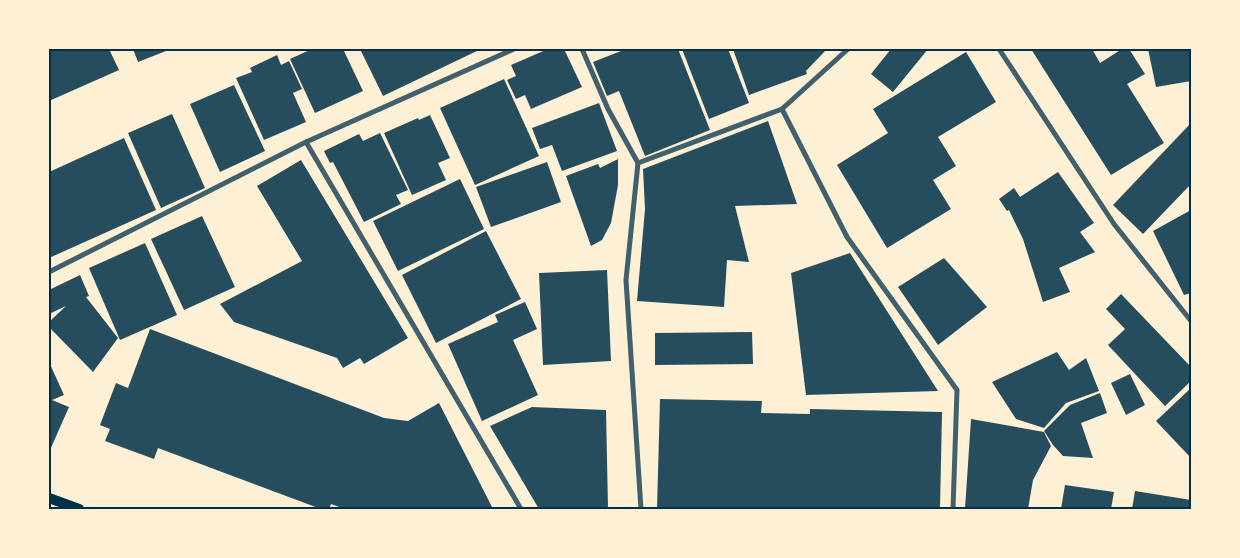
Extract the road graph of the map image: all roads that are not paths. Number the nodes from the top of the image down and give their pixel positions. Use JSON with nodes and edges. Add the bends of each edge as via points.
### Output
{"nodes":[{"id":1,"x":514,"y":49,"type":"edge"},
{"id":2,"x":582,"y":49,"type":"edge"},
{"id":3,"x":848,"y":49,"type":"edge"},
{"id":4,"x":999,"y":49,"type":"edge"},
{"id":5,"x":782,"y":109,"type":"junction"},
{"id":6,"x":306,"y":142,"type":"junction"},
{"id":7,"x":638,"y":163,"type":"junction"},
{"id":8,"x":49,"y":272,"type":"edge"},
{"id":9,"x":1191,"y":321,"type":"edge"},
{"id":10,"x":49,"y":498,"type":"edge"},
{"id":11,"x":78,"y":509,"type":"edge"},
{"id":12,"x":521,"y":509,"type":"edge"},
{"id":13,"x":641,"y":509,"type":"edge"},
{"id":14,"x":953,"y":509,"type":"edge"}],
"edges":[{"from":1,"to":6,"type":"street"},
{"from":2,"to":7,"type":"street","via":[[608,109]]},
{"from":3,"to":5,"type":"street"},
{"from":4,"to":9,"type":"street","via":[[1114,224]]},
{"from":5,"to":7,"type":"street"},
{"from":5,"to":14,"type":"street","via":[[847,237],[957,390]]},
{"from":6,"to":8,"type":"street"},
{"from":6,"to":12,"type":"street"},
{"from":7,"to":13,"type":"street","via":[[626,280]]},
{"from":10,"to":11,"type":"main road"}]}
